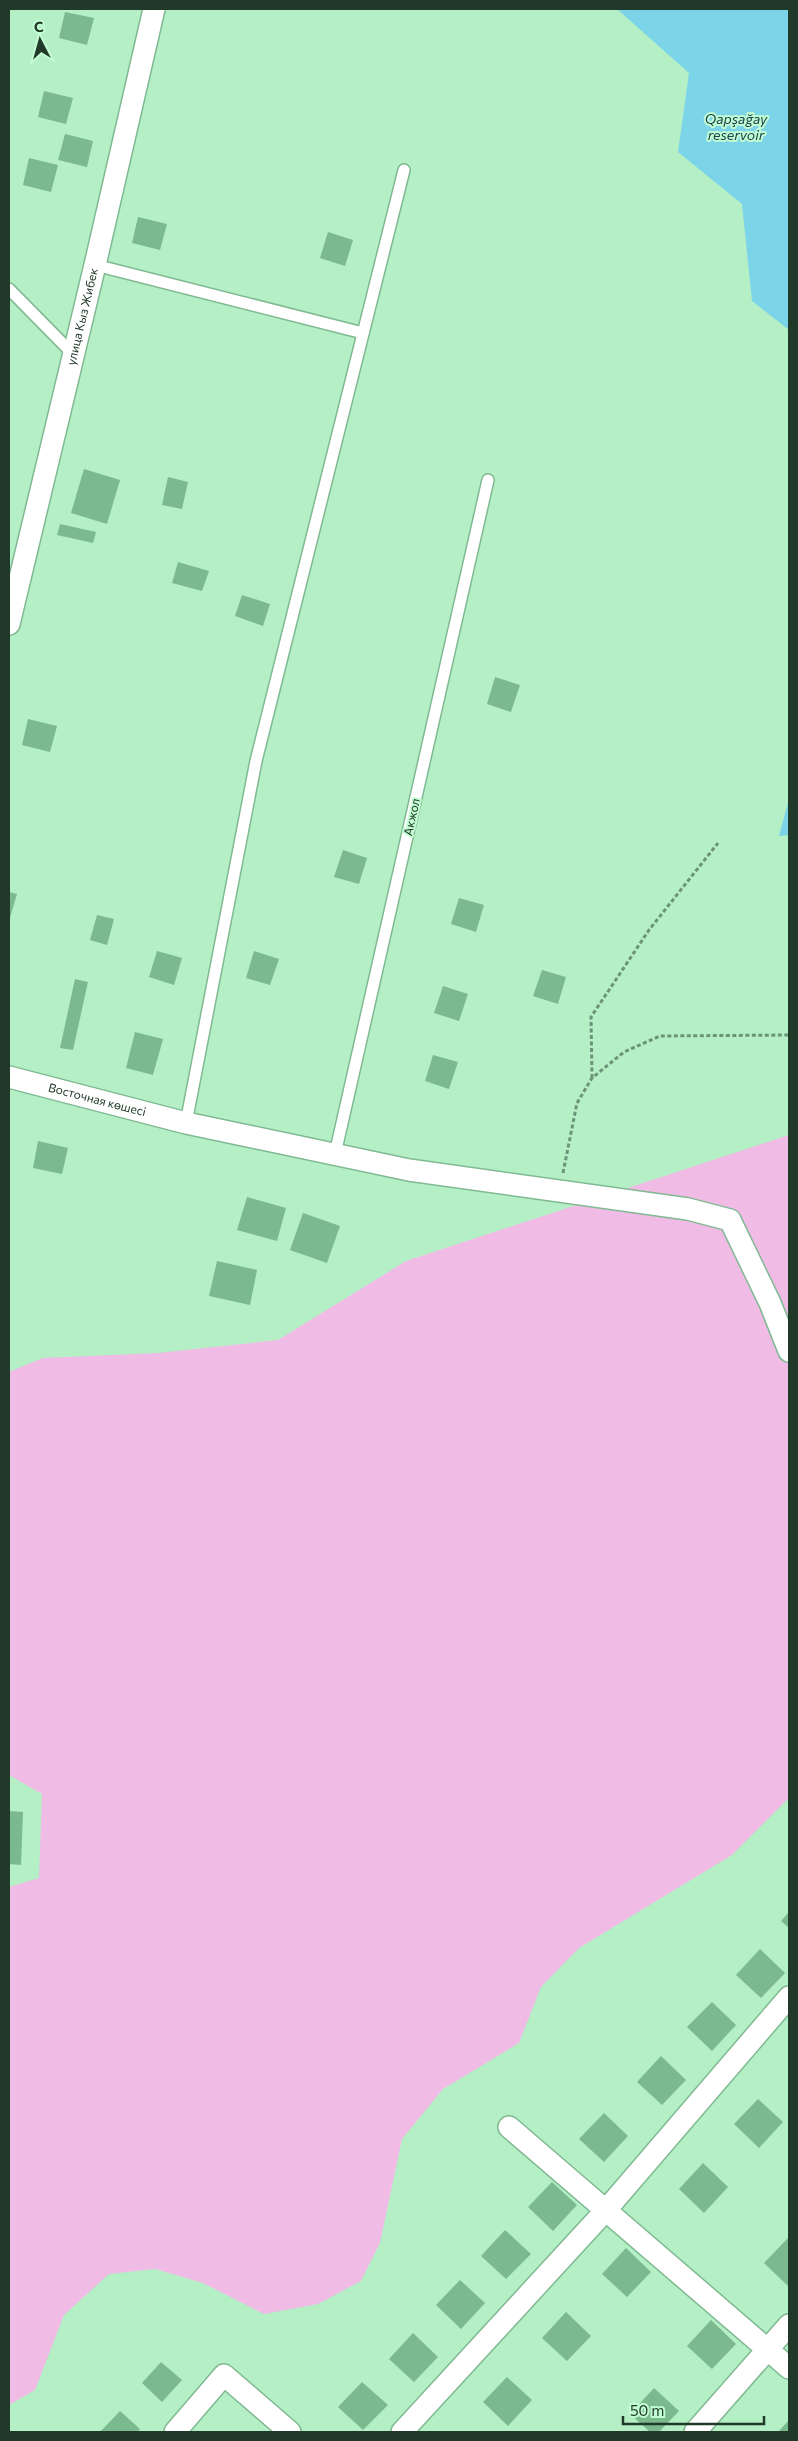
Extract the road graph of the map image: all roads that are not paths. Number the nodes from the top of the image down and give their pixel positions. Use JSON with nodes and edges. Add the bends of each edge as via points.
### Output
{"nodes":[{"id":1,"x":154,"y":9,"type":"edge"},
{"id":2,"x":404,"y":170,"type":"dead end"},
{"id":3,"x":96,"y":265,"type":"junction"},
{"id":4,"x":9,"y":289,"type":"edge"},
{"id":5,"x":363,"y":333,"type":"junction"},
{"id":6,"x":74,"y":355,"type":"junction"},
{"id":7,"x":488,"y":480,"type":"dead end"},
{"id":8,"x":9,"y":624,"type":"edge"},
{"id":9,"x":9,"y":1077,"type":"edge"},
{"id":10,"x":186,"y":1123,"type":"junction"},
{"id":11,"x":335,"y":1154,"type":"junction"},
{"id":12,"x":789,"y":1352,"type":"edge"},
{"id":13,"x":789,"y":1997,"type":"edge"},
{"id":14,"x":509,"y":2127,"type":"dead end"},
{"id":15,"x":606,"y":2210,"type":"junction"},
{"id":16,"x":789,"y":2325,"type":"edge"},
{"id":17,"x":768,"y":2350,"type":"junction"},
{"id":18,"x":789,"y":2368,"type":"edge"},
{"id":19,"x":175,"y":2432,"type":"edge"},
{"id":20,"x":290,"y":2432,"type":"edge"},
{"id":21,"x":402,"y":2432,"type":"edge"},
{"id":22,"x":695,"y":2432,"type":"edge"}],
"edges":[{"from":1,"to":3,"type":"street","name":"улица Кыз Жибек"},
{"from":2,"to":5,"type":"lane"},
{"from":3,"to":5,"type":"lane"},
{"from":3,"to":6,"type":"street","name":"улица Кыз Жибек"},
{"from":4,"to":6,"type":"lane"},
{"from":5,"to":10,"type":"lane","via":[[256,761]]},
{"from":6,"to":8,"type":"street","name":"улица Кыз Жибек"},
{"from":7,"to":11,"type":"lane","name":"Акжол"},
{"from":9,"to":10,"type":"street","name":"Восточная көшесі"},
{"from":10,"to":11,"type":"street","name":"Восточная көшесі"},
{"from":11,"to":12,"type":"street","name":"Восточная көшесі","via":[[409,1170],[688,1209],[730,1220],[770,1303]]},
{"from":13,"to":15,"type":"street"},
{"from":14,"to":15,"type":"street"},
{"from":15,"to":17,"type":"street"},
{"from":15,"to":21,"type":"street"},
{"from":16,"to":17,"type":"street"},
{"from":17,"to":18,"type":"street"},
{"from":17,"to":22,"type":"street"},
{"from":19,"to":20,"type":"street","via":[[224,2375]]}]}
